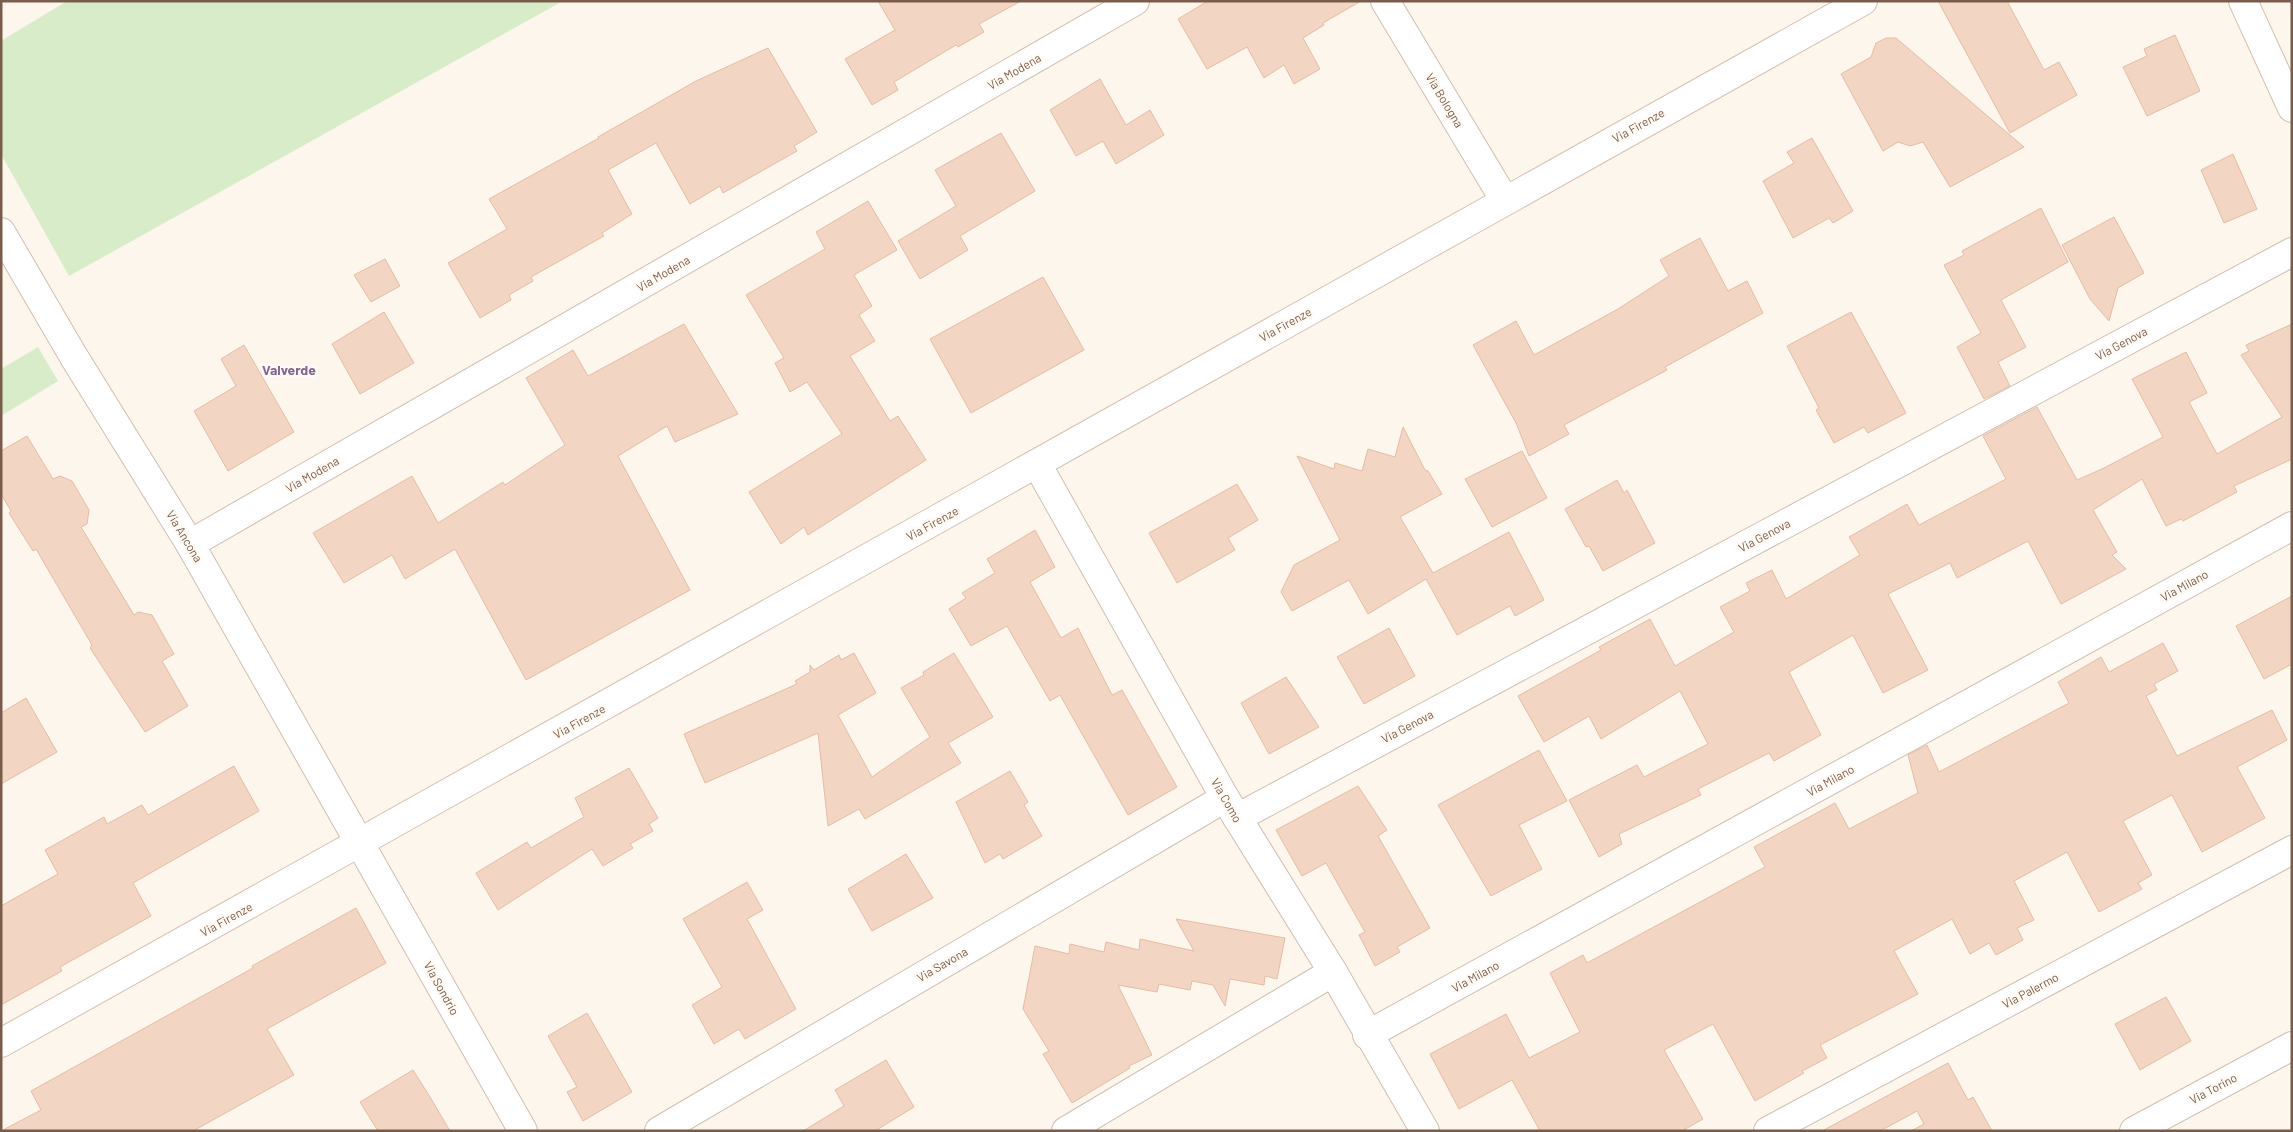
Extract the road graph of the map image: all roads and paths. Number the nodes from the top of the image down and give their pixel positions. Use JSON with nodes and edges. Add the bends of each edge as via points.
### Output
{"nodes":[{"id":1,"x":1135,"y":1,"type":"edge"},
{"id":2,"x":1386,"y":1,"type":"edge"},
{"id":3,"x":1863,"y":1,"type":"edge"},
{"id":4,"x":2243,"y":1,"type":"edge"},
{"id":5,"x":2292,"y":108,"type":"edge"},
{"id":6,"x":1504,"y":200,"type":"junction"},
{"id":7,"x":1,"y":232,"type":"edge"},
{"id":8,"x":2292,"y":252,"type":"edge"},
{"id":9,"x":1037,"y":464,"type":"junction"},
{"id":10,"x":2292,"y":526,"type":"edge"},
{"id":11,"x":190,"y":544,"type":"junction"},
{"id":12,"x":1231,"y":808,"type":"junction"},
{"id":13,"x":361,"y":844,"type":"junction"},
{"id":14,"x":2292,"y":850,"type":"edge"},
{"id":15,"x":1333,"y":972,"type":"junction"},
{"id":16,"x":1367,"y":1035,"type":"junction"},
{"id":17,"x":1,"y":1043,"type":"edge"},
{"id":18,"x":2292,"y":1046,"type":"edge"},
{"id":19,"x":523,"y":1131,"type":"edge"},
{"id":20,"x":659,"y":1131,"type":"edge"},
{"id":21,"x":1066,"y":1131,"type":"edge"},
{"id":22,"x":1424,"y":1131,"type":"edge"},
{"id":23,"x":1768,"y":1131,"type":"edge"},
{"id":24,"x":2134,"y":1131,"type":"edge"}],
"edges":[{"from":1,"to":11,"type":"street","name":"Via Modena"},
{"from":2,"to":6,"type":"street","name":"Via Bologna"},
{"from":3,"to":6,"type":"street","name":"Via Firenze"},
{"from":4,"to":5,"type":"street"},
{"from":6,"to":9,"type":"street","name":"Via Firenze"},
{"from":7,"to":11,"type":"street","name":"Via Ancona"},
{"from":8,"to":12,"type":"street","name":"Via Genova"},
{"from":9,"to":12,"type":"street","name":"Via Como"},
{"from":9,"to":13,"type":"street","name":"Via Firenze"},
{"from":10,"to":16,"type":"street","name":"Via Milano"},
{"from":11,"to":13,"type":"street","name":"Via Ancona"},
{"from":12,"to":15,"type":"street","name":"Via Como"},
{"from":12,"to":20,"type":"street","name":"Via Savona"},
{"from":13,"to":17,"type":"street","name":"Via Firenze"},
{"from":13,"to":19,"type":"street","name":"Via Sondrio"},
{"from":14,"to":23,"type":"street","name":"Via Palermo"},
{"from":15,"to":16,"type":"street","name":"Via Como"},
{"from":15,"to":21,"type":"street"},
{"from":16,"to":22,"type":"street","name":"Via Como"},
{"from":18,"to":24,"type":"street","name":"Via Torino"}]}
